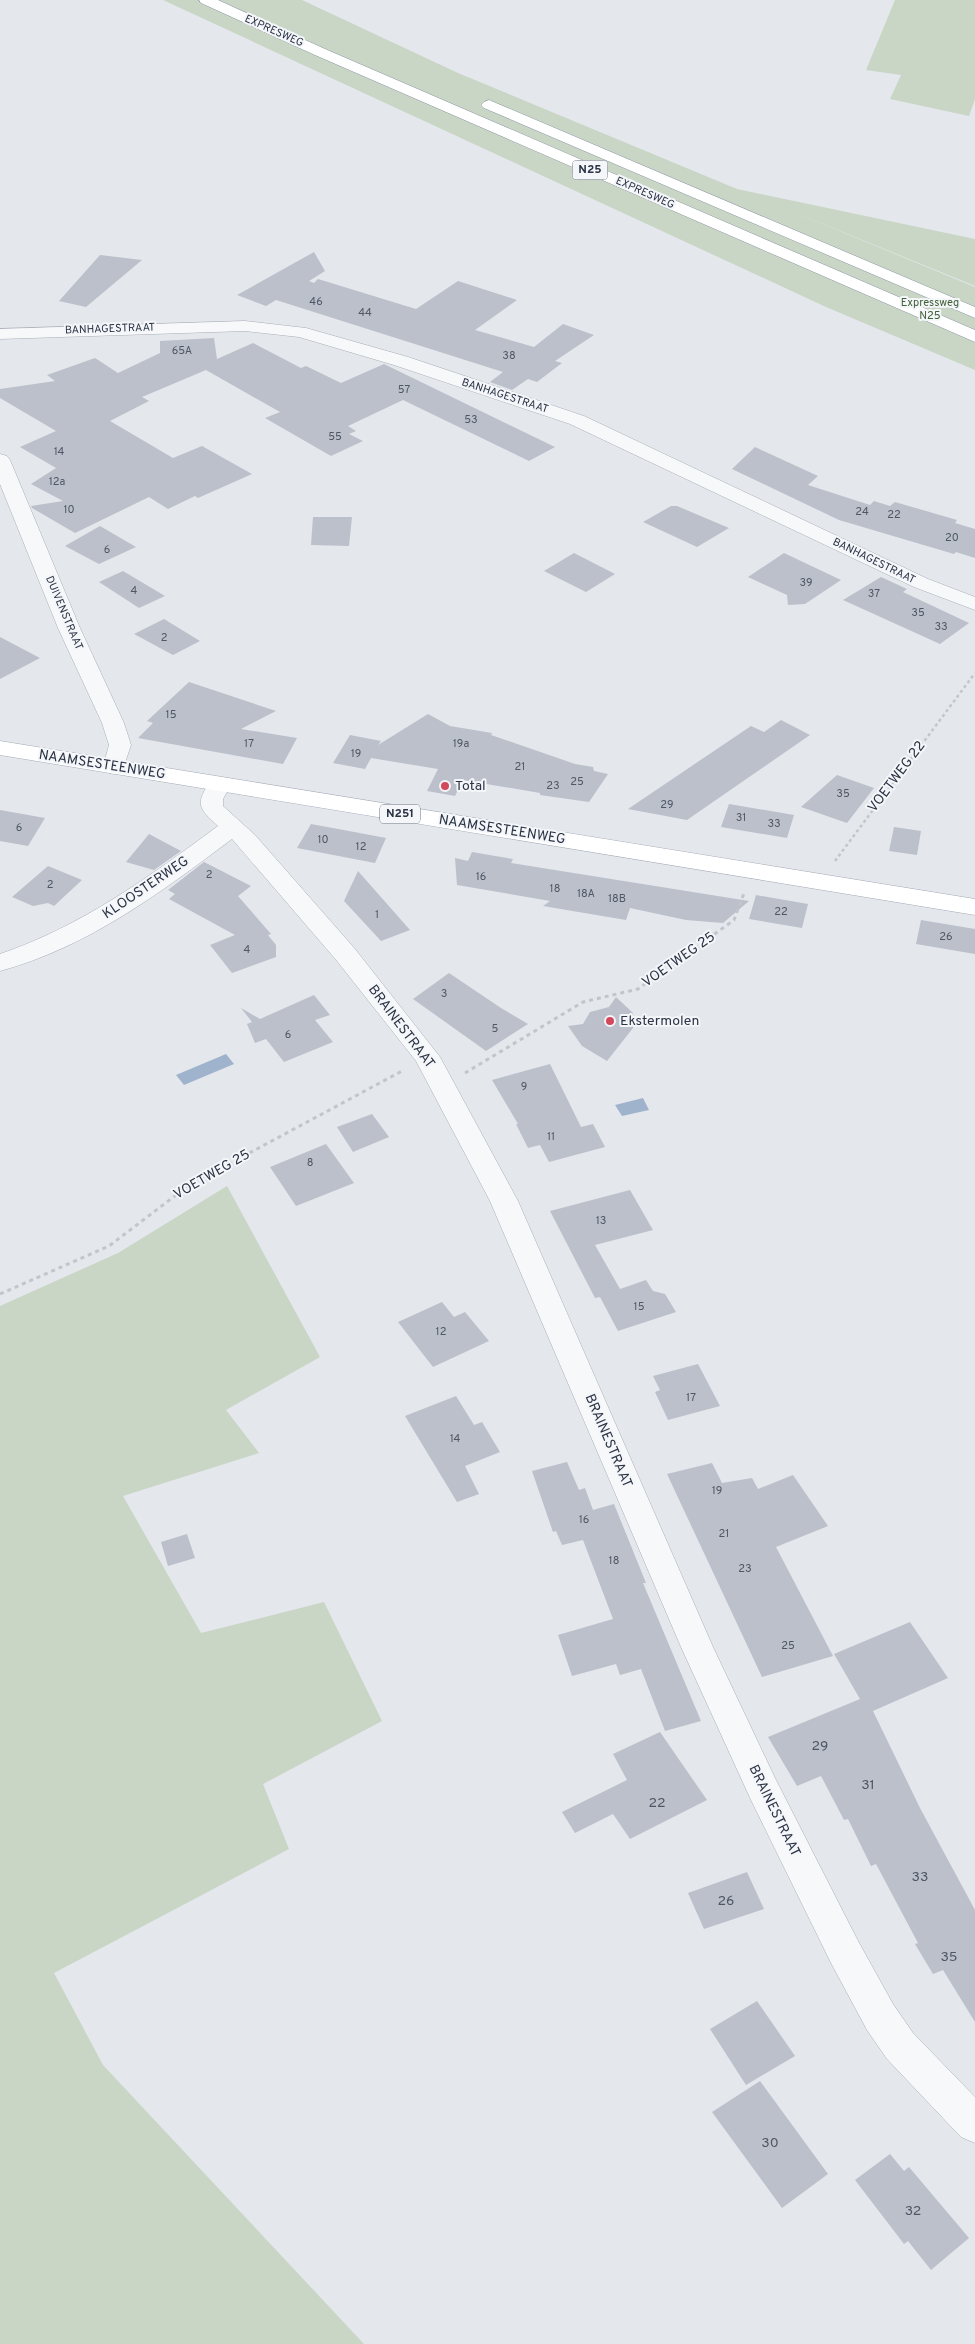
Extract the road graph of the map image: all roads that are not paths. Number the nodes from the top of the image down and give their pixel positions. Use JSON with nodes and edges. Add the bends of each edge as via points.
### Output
{"nodes":[{"id":1,"x":206,"y":0,"type":"edge"},
{"id":2,"x":471,"y":97,"type":"dead end"},
{"id":3,"x":975,"y":313,"type":"edge"},
{"id":4,"x":0,"y":334,"type":"edge"},
{"id":5,"x":975,"y":337,"type":"edge"},
{"id":6,"x":0,"y":460,"type":"edge"},
{"id":7,"x":975,"y":604,"type":"edge"},
{"id":8,"x":0,"y":748,"type":"edge"},
{"id":9,"x":114,"y":767,"type":"junction"},
{"id":10,"x":219,"y":785,"type":"junction"},
{"id":11,"x":232,"y":827,"type":"junction"},
{"id":12,"x":975,"y":907,"type":"edge"},
{"id":13,"x":0,"y":963,"type":"edge"},
{"id":14,"x":975,"y":2124,"type":"edge"}],
"edges":[{"from":1,"to":5,"type":"main road","name":"EXPRESWEG","number":"N25"},
{"from":2,"to":3,"type":"main road","name":"EXPRESWEG","number":"N25"},
{"from":4,"to":7,"type":"street","name":"BANHAGESTRAAT","via":[[245,326],[300,332],[401,361],[577,420],[921,583]]},
{"from":6,"to":9,"type":"street","name":"DUIVENSTRAAT","via":[[69,628],[113,724],[120,745]]},
{"from":8,"to":9,"type":"main road","name":"NAAMSESTEENWEG","number":"N251"},
{"from":9,"to":10,"type":"main road","name":"NAAMSESTEENWEG","number":"N251"},
{"from":10,"to":11,"type":"street","name":"BRAINESTRAAT","via":[[210,804]]},
{"from":10,"to":12,"type":"main road","name":"NAAMSESTEENWEG","number":"N251"},
{"from":11,"to":13,"type":"street","name":"KLOOSTERWEG","via":[[113,912],[34,952]]},
{"from":11,"to":14,"type":"street","name":"BRAINESTRAAT","via":[[247,840],[346,955],[427,1058],[504,1201],[697,1647],[844,1951],[880,2017],[900,2046]]}]}
